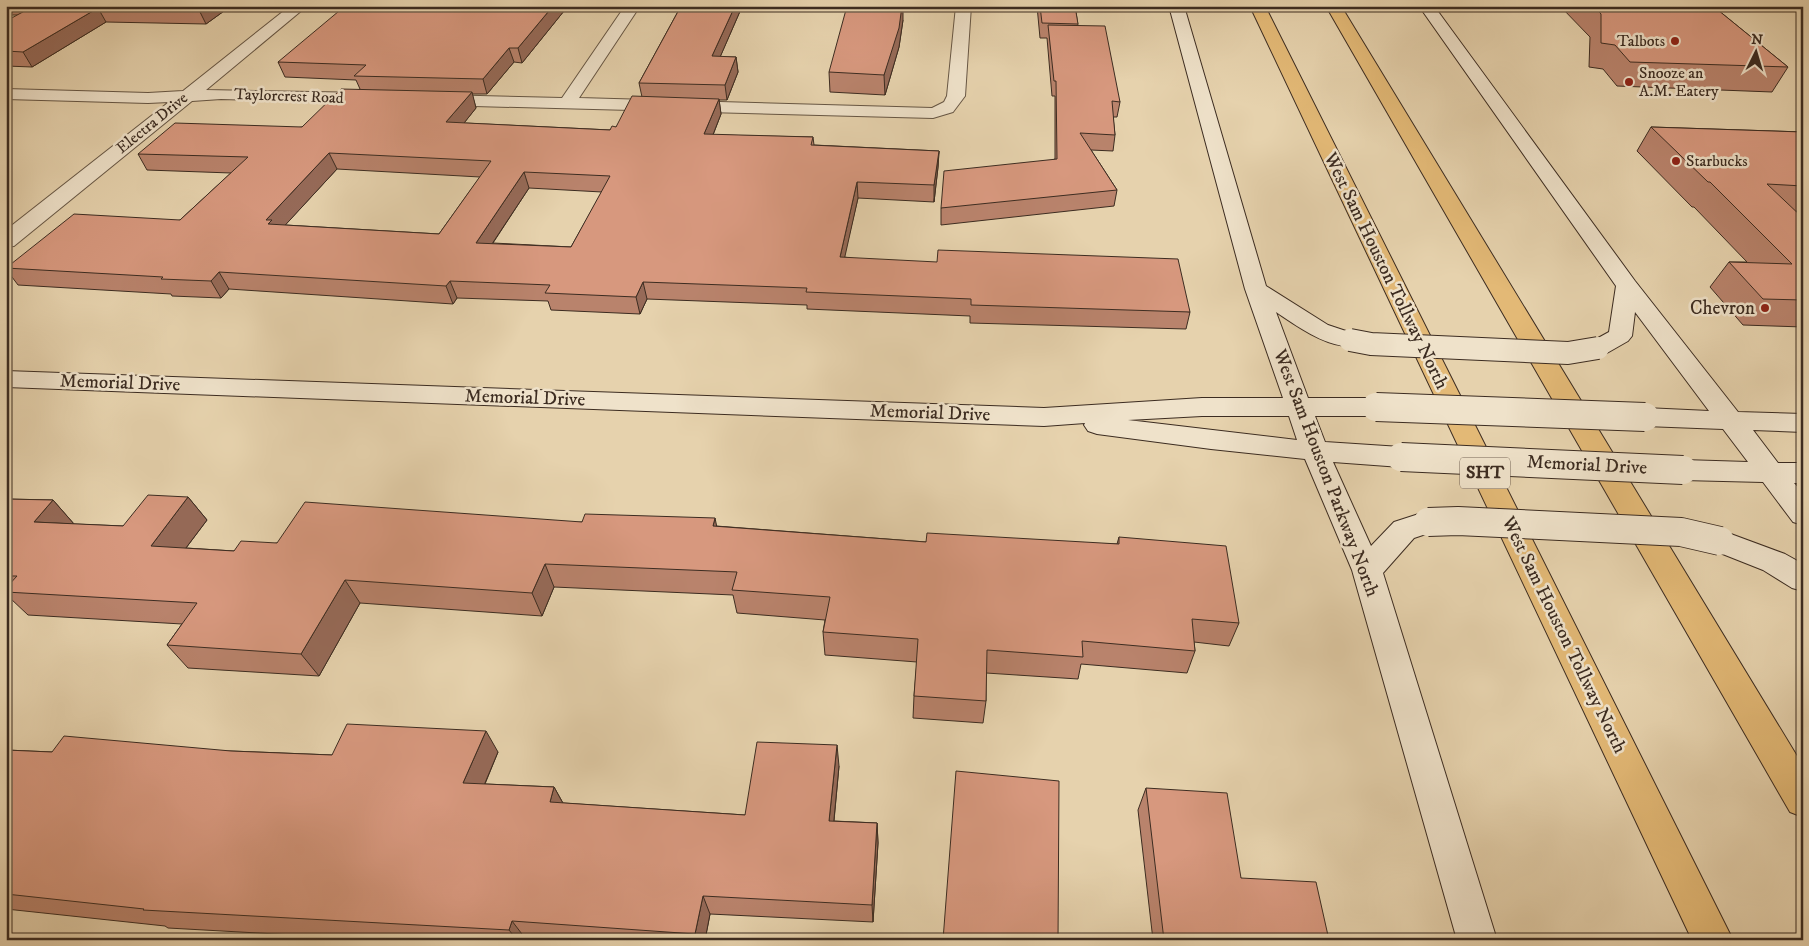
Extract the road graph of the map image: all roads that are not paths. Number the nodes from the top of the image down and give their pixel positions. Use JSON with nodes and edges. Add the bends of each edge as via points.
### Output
{"nodes":[{"id":1,"x":300,"y":6,"type":"edge"},
{"id":2,"x":633,"y":6,"type":"edge"},
{"id":3,"x":964,"y":6,"type":"edge"},
{"id":4,"x":1176,"y":6,"type":"edge"},
{"id":5,"x":1257,"y":6,"type":"edge"},
{"id":6,"x":1333,"y":6,"type":"edge"},
{"id":7,"x":1426,"y":6,"type":"edge"},
{"id":8,"x":6,"y":94,"type":"edge"},
{"id":9,"x":185,"y":96,"type":"junction"},
{"id":10,"x":389,"y":99,"type":"edge"},
{"id":11,"x":419,"y":99,"type":"edge"},
{"id":12,"x":567,"y":103,"type":"junction"},
{"id":13,"x":6,"y":241,"type":"edge"},
{"id":14,"x":1627,"y":286,"type":"junction"},
{"id":15,"x":1256,"y":289,"type":"junction"},
{"id":16,"x":6,"y":379,"type":"edge"},
{"id":17,"x":1298,"y":406,"type":"junction"},
{"id":18,"x":1044,"y":417,"type":"junction"},
{"id":19,"x":1729,"y":420,"type":"junction"},
{"id":20,"x":1803,"y":423,"type":"edge"},
{"id":21,"x":1315,"y":452,"type":"junction"},
{"id":22,"x":1770,"y":472,"type":"junction"},
{"id":23,"x":1803,"y":473,"type":"edge"},
{"id":24,"x":1803,"y":514,"type":"edge"},
{"id":25,"x":1367,"y":570,"type":"junction"},
{"id":26,"x":1803,"y":579,"type":"edge"},
{"id":27,"x":1803,"y":800,"type":"edge"},
{"id":28,"x":1477,"y":940,"type":"edge"},
{"id":29,"x":1714,"y":940,"type":"edge"}],
"edges":[{"from":1,"to":9,"type":"main road","name":"Electra Drive"},
{"from":2,"to":12,"type":"main road"},
{"from":3,"to":12,"type":"main road","via":[[956,96],[947,110],[915,114]]},
{"from":4,"to":15,"type":"main road","name":"West Sam Houston Parkway North"},
{"from":5,"to":29,"type":"highway","name":"West Sam Houston Tollway North","number":"SHT"},
{"from":6,"to":27,"type":"highway"},
{"from":7,"to":14,"type":"main road"},
{"from":8,"to":9,"type":"main road","name":"Taylorcrest Road"},
{"from":9,"to":10,"type":"main road","name":"Taylorcrest Road","via":[[222,94]]},
{"from":9,"to":13,"type":"main road","name":"Electra Drive"},
{"from":11,"to":12,"type":"main road"},
{"from":14,"to":15,"type":"main road","bridge":true,"via":[[1620,336],[1598,348],[1568,353],[1371,344],[1350,340],[1320,330]]},
{"from":14,"to":19,"type":"main road"},
{"from":15,"to":17,"type":"main road","name":"West Sam Houston Parkway North"},
{"from":16,"to":18,"type":"main road","name":"Memorial Drive"},
{"from":17,"to":18,"type":"main road","name":"Memorial Drive","via":[[1202,407]]},
{"from":17,"to":19,"type":"main road","name":"Memorial Drive","bridge":true},
{"from":17,"to":21,"type":"main road","name":"West Sam Houston Parkway North"},
{"from":18,"to":21,"type":"main road","name":"Memorial Drive","via":[[1178,438]]},
{"from":19,"to":20,"type":"main road","name":"Memorial Drive"},
{"from":19,"to":22,"type":"main road"},
{"from":21,"to":22,"type":"main road","name":"Memorial Drive","bridge":true},
{"from":21,"to":25,"type":"main road","name":"West Sam Houston Parkway North"},
{"from":22,"to":23,"type":"main road","name":"Memorial Drive"},
{"from":22,"to":24,"type":"main road"},
{"from":25,"to":26,"type":"main road","bridge":true,"via":[[1404,530],[1428,522],[1458,521],[1681,532],[1720,541],[1774,562]]},
{"from":25,"to":28,"type":"main road","name":"West Sam Houston Parkway North"}]}
